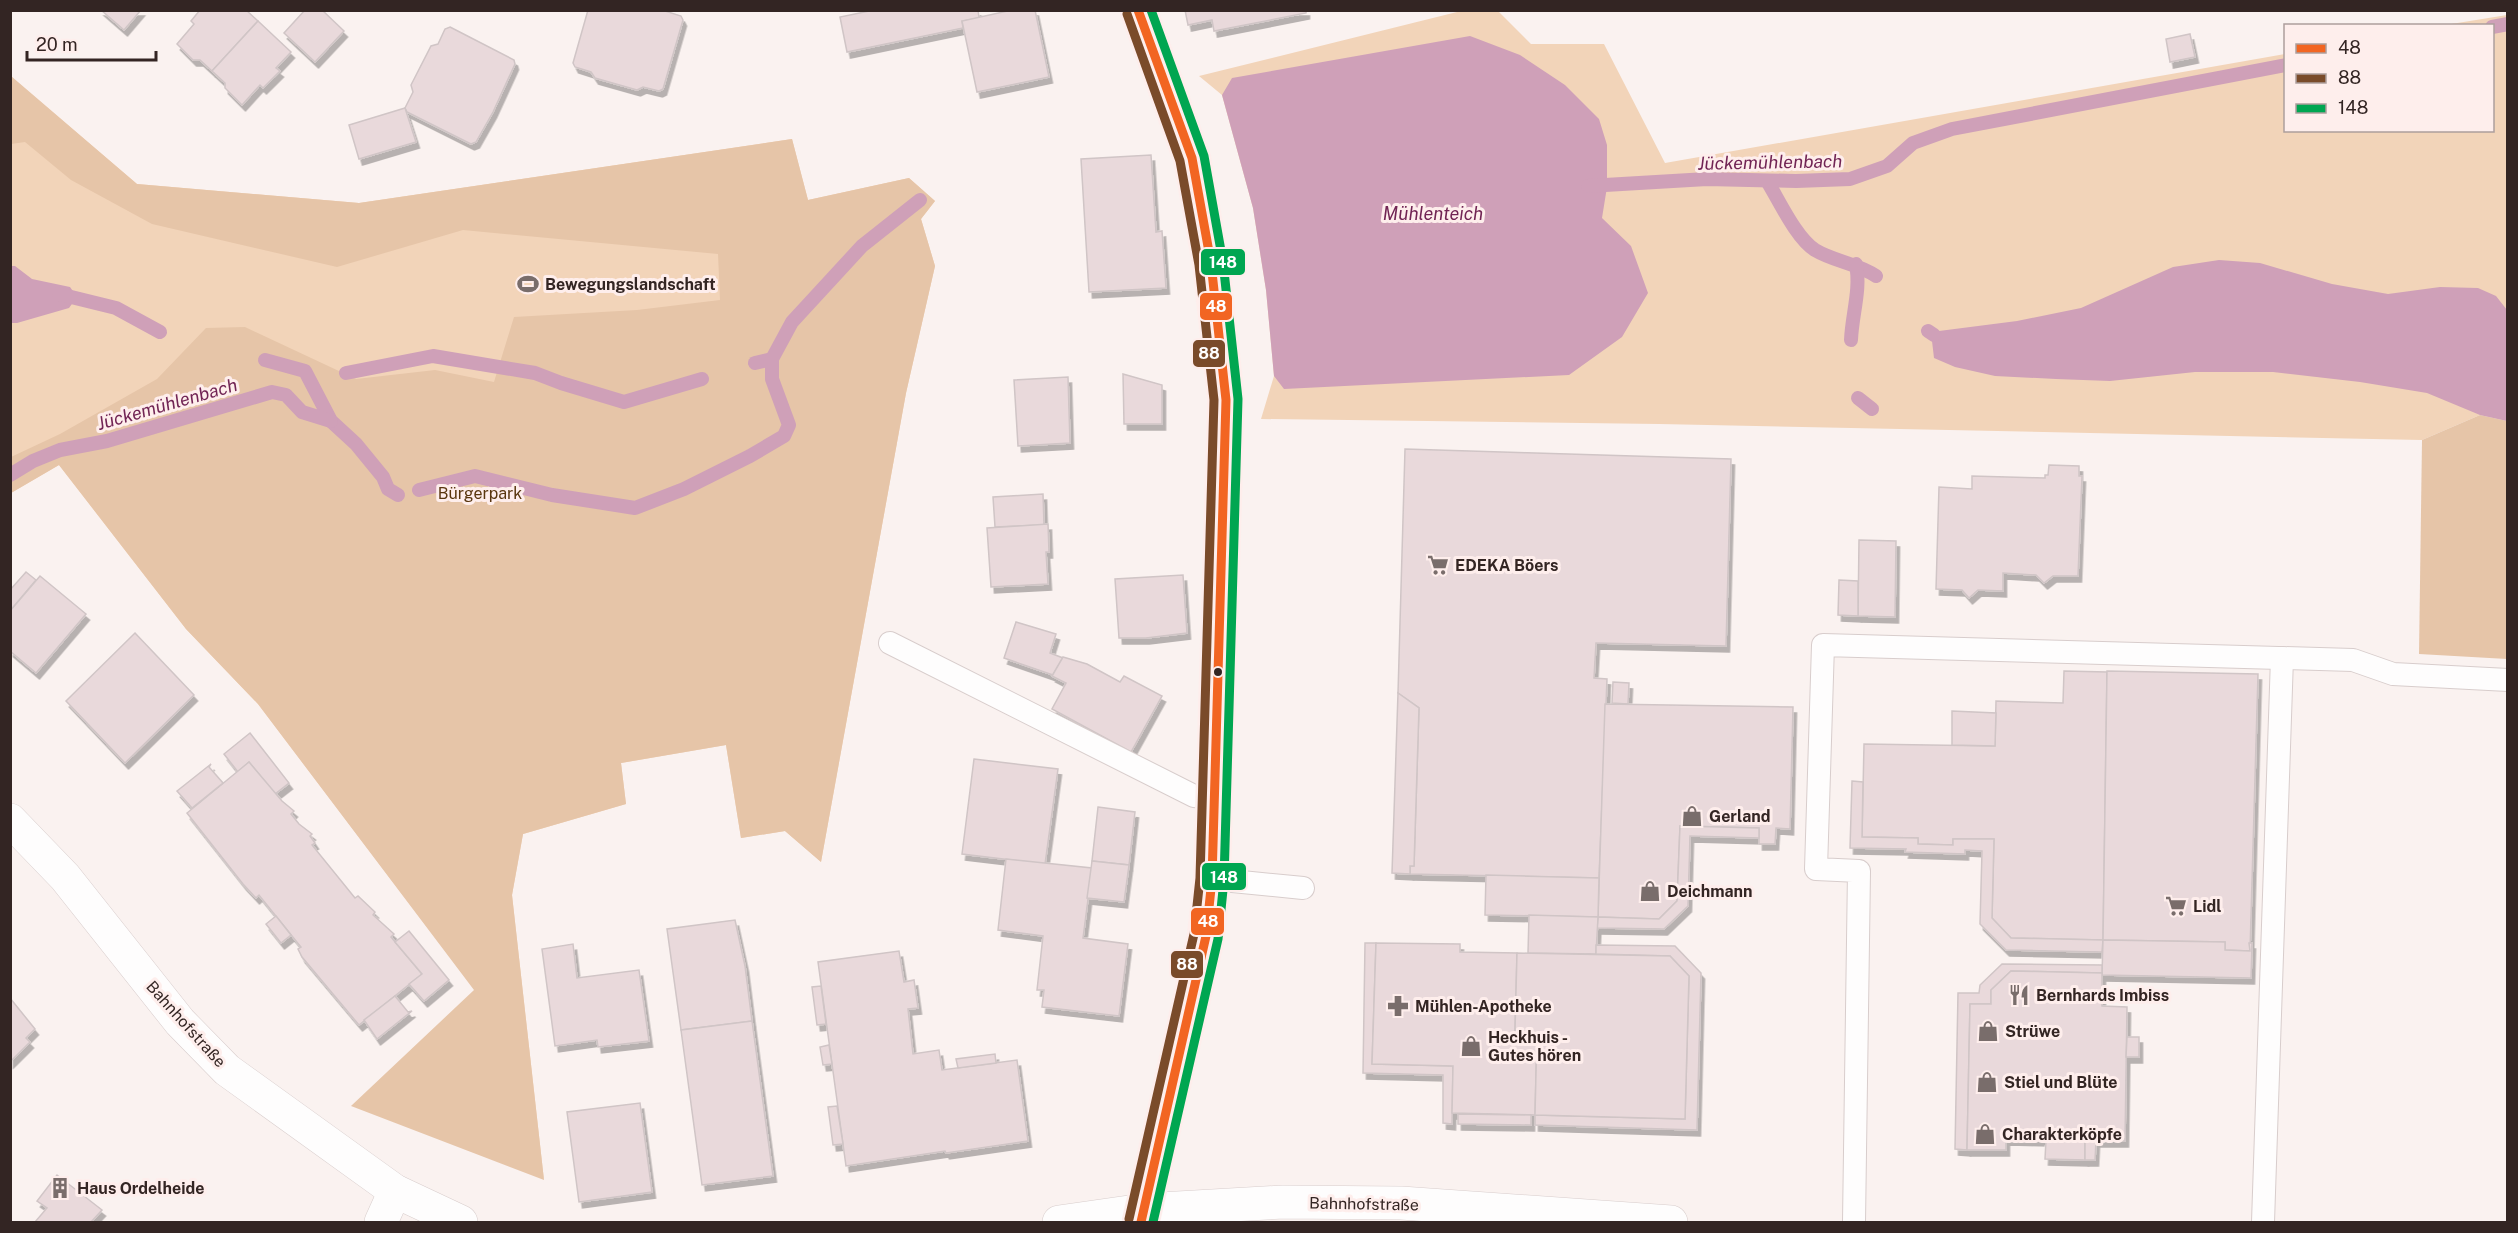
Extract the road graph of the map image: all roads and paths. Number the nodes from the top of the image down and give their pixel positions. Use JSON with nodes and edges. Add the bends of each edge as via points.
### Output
{"nodes":[{"id":1,"x":1138,"y":10,"type":"edge"},
{"id":2,"x":890,"y":643,"type":"dead end"},
{"id":3,"x":2282,"y":658,"type":"junction"},
{"id":4,"x":2508,"y":680,"type":"edge"},
{"id":5,"x":1215,"y":798,"type":"junction"},
{"id":6,"x":10,"y":820,"type":"edge"},
{"id":7,"x":1212,"y":879,"type":"junction"},
{"id":8,"x":1303,"y":888,"type":"dead end"},
{"id":9,"x":395,"y":1191,"type":"junction"},
{"id":10,"x":1142,"y":1216,"type":"edge"},
{"id":11,"x":381,"y":1222,"type":"edge"},
{"id":12,"x":461,"y":1222,"type":"edge"},
{"id":13,"x":1059,"y":1222,"type":"edge"},
{"id":14,"x":1671,"y":1222,"type":"edge"},
{"id":15,"x":1854,"y":1222,"type":"edge"},
{"id":16,"x":2263,"y":1222,"type":"edge"}],
"edges":[{"from":1,"to":5,"type":"street","via":[[1191,158],[1211,263],[1226,400]]},
{"from":2,"to":5,"type":"lane","via":[[1194,796]]},
{"from":3,"to":4,"type":"lane","via":[[2354,660],[2393,674]]},
{"from":3,"to":15,"type":"lane","via":[[1823,645],[1816,869],[1859,871]]},
{"from":3,"to":16,"type":"lane"},
{"from":5,"to":7,"type":"street"},
{"from":6,"to":9,"type":"street","name":"Bahnhofstraße","via":[[65,877],[180,1022],[227,1070]]},
{"from":7,"to":8,"type":"lane"},
{"from":7,"to":10,"type":"street","via":[[1206,936]]},
{"from":9,"to":11,"type":"street"},
{"from":9,"to":12,"type":"street","name":"Bahnhofstraße"},
{"from":10,"to":13,"type":"street","name":"Bahnhofstraße"},
{"from":10,"to":14,"type":"street","name":"Bahnhofstraße","via":[[1282,1202],[1401,1203]]}]}
